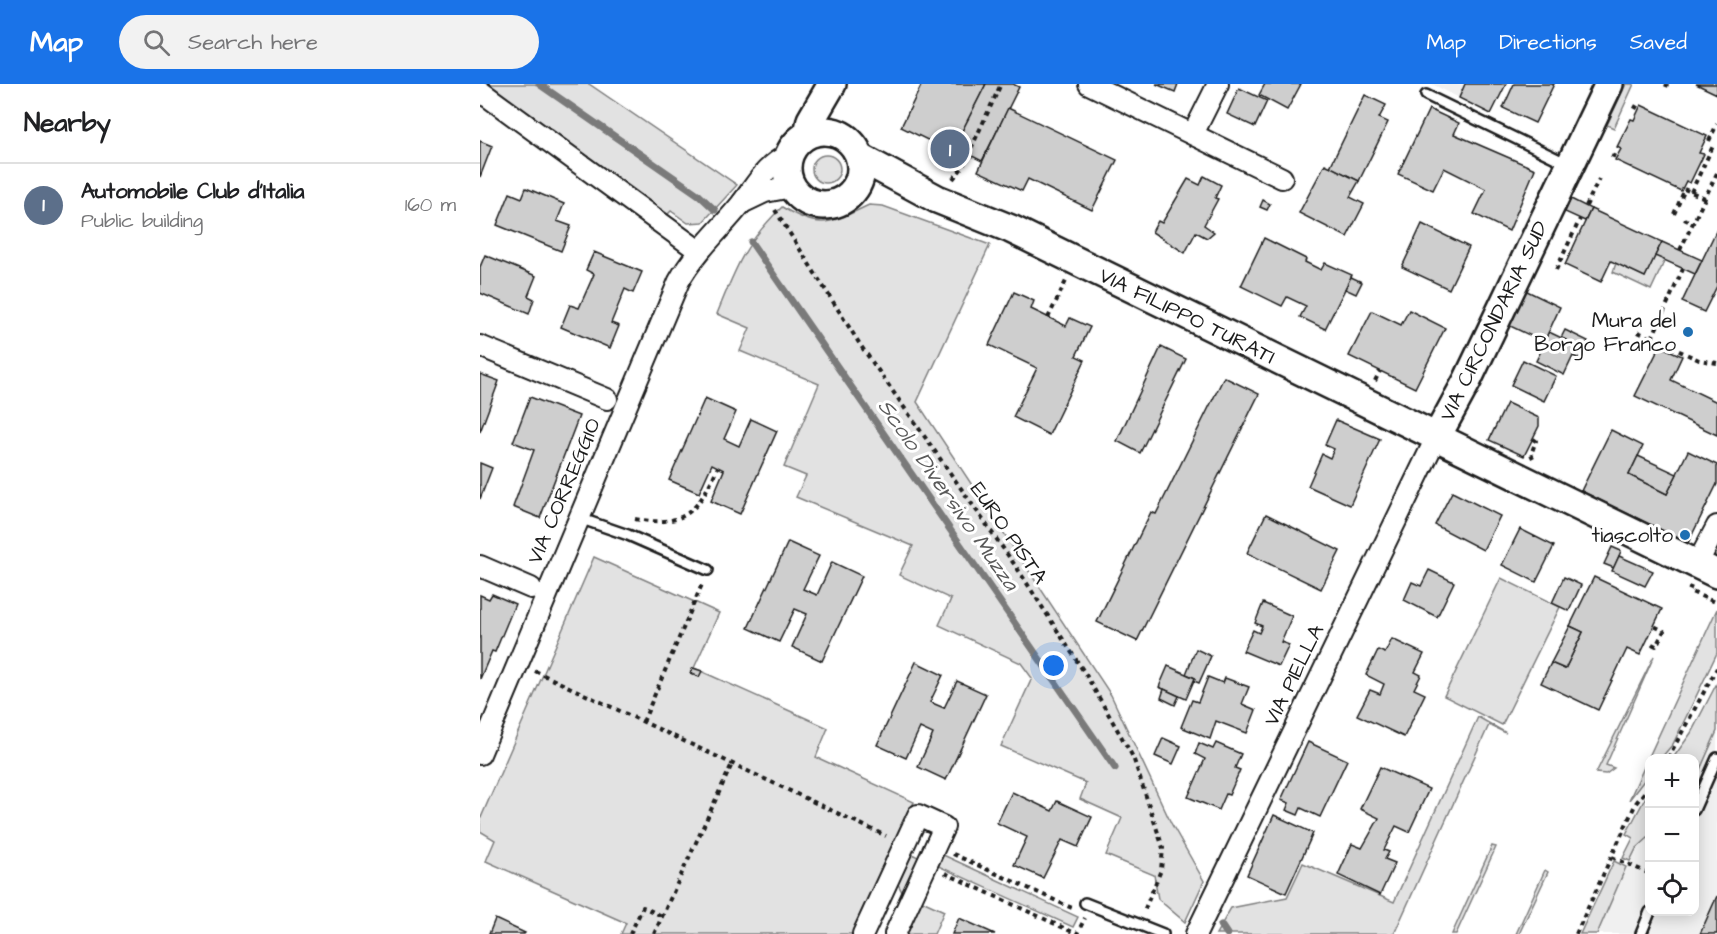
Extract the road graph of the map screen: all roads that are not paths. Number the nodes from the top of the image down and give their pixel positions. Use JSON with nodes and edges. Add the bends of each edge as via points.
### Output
{"nodes":[{"id":1,"x":1089,"y":84,"type":"edge"},
{"id":2,"x":1218,"y":84,"type":"edge"},
{"id":3,"x":1609,"y":84,"type":"edge"},
{"id":4,"x":832,"y":85,"type":"edge"},
{"id":5,"x":480,"y":91,"type":"edge"},
{"id":6,"x":1426,"y":95,"type":"dead end"},
{"id":7,"x":808,"y":134,"type":"junction"},
{"id":8,"x":1194,"y":135,"type":"junction"},
{"id":9,"x":854,"y":148,"type":"junction"},
{"id":10,"x":789,"y":154,"type":"junction"},
{"id":11,"x":1570,"y":165,"type":"junction"},
{"id":12,"x":1282,"y":178,"type":"dead end"},
{"id":13,"x":792,"y":187,"type":"junction"},
{"id":14,"x":855,"y":189,"type":"junction"},
{"id":15,"x":944,"y":191,"type":"junction"},
{"id":16,"x":742,"y":203,"type":"junction"},
{"id":17,"x":699,"y":251,"type":"junction"},
{"id":18,"x":480,"y":346,"type":"edge"},
{"id":19,"x":607,"y":399,"type":"dead end"},
{"id":20,"x":1436,"y":438,"type":"junction"},
{"id":21,"x":579,"y":518,"type":"junction"},
{"id":22,"x":1717,"y":526,"type":"edge"},
{"id":23,"x":480,"y":566,"type":"edge"},
{"id":24,"x":1707,"y":569,"type":"edge"},
{"id":25,"x":708,"y":570,"type":"road end"},
{"id":26,"x":531,"y":588,"type":"dead end"},
{"id":27,"x":480,"y":754,"type":"edge"},
{"id":28,"x":1717,"y":758,"type":"edge"},
{"id":29,"x":1696,"y":808,"type":"edge"},
{"id":30,"x":1085,"y":903,"type":"dead end"},
{"id":31,"x":1648,"y":916,"type":"edge"},
{"id":32,"x":863,"y":934,"type":"edge"},
{"id":33,"x":895,"y":934,"type":"edge"},
{"id":34,"x":1163,"y":934,"type":"edge"},
{"id":35,"x":1197,"y":934,"type":"edge"},
{"id":36,"x":1641,"y":934,"type":"edge"}],
"edges":[{"from":1,"to":8,"type":"street"},
{"from":2,"to":8,"type":"street"},
{"from":3,"to":11,"type":"main road","name":"VIA CIRCONDARIA SUD"},
{"from":4,"to":7,"type":"main road","via":[[811,120]]},
{"from":4,"to":9,"type":"main road"},
{"from":5,"to":17,"type":"street"},
{"from":6,"to":11,"type":"lane"},
{"from":7,"to":9,"type":"main road","via":[[828,130]]},
{"from":7,"to":10,"type":"main road"},
{"from":8,"to":12,"type":"street"},
{"from":9,"to":14,"type":"main road","via":[[862,169]]},
{"from":9,"to":15,"type":"main road","name":"VIA FILIPPO TURATI"},
{"from":10,"to":13,"type":"main road","via":[[788,177]]},
{"from":10,"to":16,"type":"street","via":[[774,162],[754,182]]},
{"from":11,"to":20,"type":"main road","name":"VIA CIRCONDARIA SUD"},
{"from":13,"to":14,"type":"main road","via":[[811,203],[823,205],[841,201]]},
{"from":13,"to":16,"type":"street","via":[[765,192]]},
{"from":14,"to":15,"type":"main road","name":"VIA FILIPPO TURATI"},
{"from":15,"to":20,"type":"main road","name":"VIA FILIPPO TURATI","via":[[1011,229]]},
{"from":16,"to":17,"type":"street","name":"VIA CORREGGIO"},
{"from":17,"to":21,"type":"street","name":"VIA CORREGGIO","via":[[679,281]]},
{"from":18,"to":19,"type":"street"},
{"from":20,"to":24,"type":"main road","name":"VIA CIRCONDARIA SUD"},
{"from":20,"to":35,"type":"street","name":"VIA PIELLA"},
{"from":21,"to":25,"type":"lane"},
{"from":21,"to":27,"type":"street","name":"VIA CORREGGIO"},
{"from":22,"to":24,"type":"street"},
{"from":23,"to":26,"type":"street"},
{"from":28,"to":29,"type":"lane"},
{"from":30,"to":34,"type":"lane"},
{"from":31,"to":36,"type":"lane"},
{"from":32,"to":33,"type":"street","via":[[918,815],[945,827]]}]}
